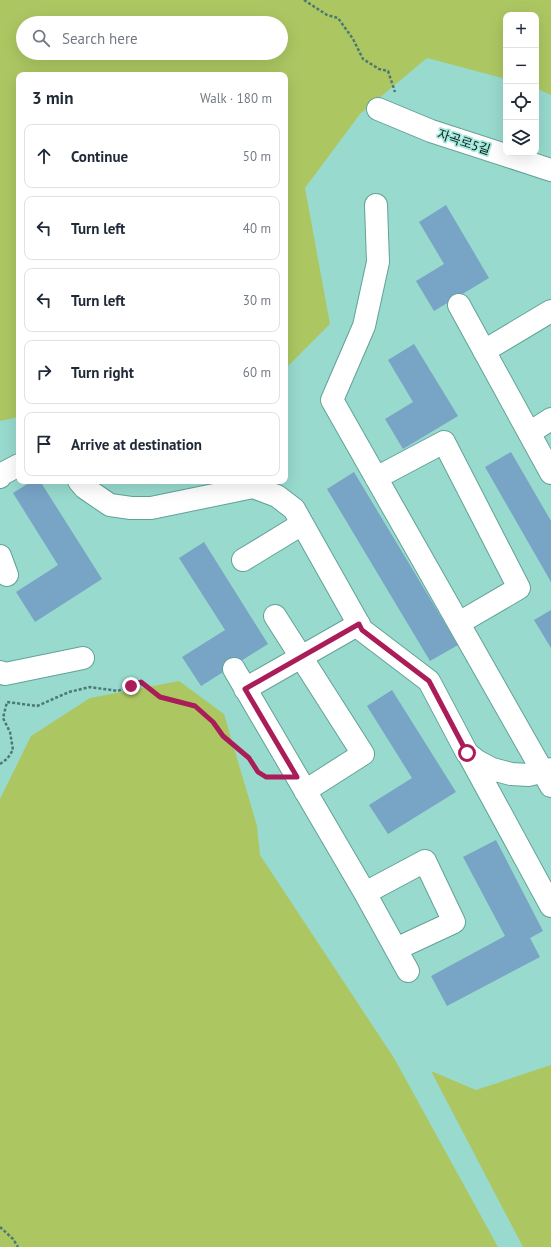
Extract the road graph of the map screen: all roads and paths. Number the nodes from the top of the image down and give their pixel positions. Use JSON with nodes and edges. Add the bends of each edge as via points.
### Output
{"nodes":[{"id":1,"x":304,"y":0,"type":"edge"},
{"id":2,"x":385,"y":112,"type":"joint"},
{"id":3,"x":551,"y":170,"type":"edge"},
{"id":4,"x":376,"y":205,"type":"dead end"},
{"id":5,"x":459,"y":305,"type":"dead end"},
{"id":6,"x":551,"y":311,"type":"edge"},
{"id":7,"x":484,"y":351,"type":"junction"},
{"id":8,"x":551,"y":419,"type":"edge"},
{"id":9,"x":529,"y":433,"type":"junction"},
{"id":10,"x":16,"y":467,"type":"edge"},
{"id":11,"x":551,"y":473,"type":"edge"},
{"id":12,"x":0,"y":477,"type":"edge"},
{"id":13,"x":376,"y":478,"type":"junction"},
{"id":14,"x":82,"y":484,"type":"edge"},
{"id":15,"x":302,"y":524,"type":"junction"},
{"id":16,"x":243,"y":560,"type":"dead end"},
{"id":17,"x":275,"y":616,"type":"dead end"},
{"id":18,"x":459,"y":623,"type":"junction"},
{"id":19,"x":359,"y":624,"type":"junction"},
{"id":20,"x":300,"y":657,"type":"junction"},
{"id":21,"x":83,"y":658,"type":"dead end"},
{"id":22,"x":234,"y":669,"type":"dead end"},
{"id":23,"x":0,"y":672,"type":"edge"},
{"id":24,"x":245,"y":689,"type":"junction"},
{"id":25,"x":467,"y":753,"type":"junction"},
{"id":26,"x":0,"y":764,"type":"edge"},
{"id":27,"x":548,"y":775,"type":"edge"},
{"id":28,"x":301,"y":784,"type":"junction"},
{"id":29,"x":365,"y":893,"type":"junction"},
{"id":30,"x":546,"y":893,"type":"edge"},
{"id":31,"x":396,"y":949,"type":"junction"},
{"id":32,"x":408,"y":971,"type":"dead end"},
{"id":33,"x":0,"y":1226,"type":"edge"},
{"id":34,"x":18,"y":1247,"type":"edge"}],
"edges":[{"from":1,"to":2,"type":"path","via":[[327,15],[338,18],[363,59],[379,69],[388,71],[398,99],[397,111]]},
{"from":2,"to":3,"type":"street","name":"자곡로5길","via":[[431,131]]},
{"from":4,"to":13,"type":"street","via":[[378,262],[364,326],[332,400]]},
{"from":5,"to":7,"type":"street"},
{"from":6,"to":7,"type":"street"},
{"from":7,"to":9,"type":"street"},
{"from":8,"to":9,"type":"street"},
{"from":9,"to":11,"type":"street"},
{"from":10,"to":12,"type":"street"},
{"from":13,"to":18,"type":"street"},
{"from":13,"to":18,"type":"street","via":[[444,442],[519,588]]},
{"from":14,"to":15,"type":"street","via":[[110,505],[131,508],[151,508],[253,487],[277,496],[294,509]]},
{"from":15,"to":16,"type":"street"},
{"from":15,"to":19,"type":"street"},
{"from":17,"to":20,"type":"street"},
{"from":18,"to":27,"type":"street"},
{"from":19,"to":20,"type":"street"},
{"from":19,"to":25,"type":"street","via":[[362,630],[429,681]]},
{"from":20,"to":24,"type":"street"},
{"from":20,"to":28,"type":"street","via":[[363,754]]},
{"from":21,"to":23,"type":"street","via":[[5,674]]},
{"from":22,"to":24,"type":"street"},
{"from":24,"to":28,"type":"street"},
{"from":25,"to":27,"type":"street","via":[[492,769],[511,774]]},
{"from":25,"to":30,"type":"street"},
{"from":26,"to":28,"type":"path","via":[[13,750],[10,732],[3,718],[7,702],[37,706],[69,692],[90,687],[118,691],[141,682],[160,697],[195,706],[213,722],[223,736],[249,758],[258,772],[266,777]]},
{"from":28,"to":29,"type":"street"},
{"from":29,"to":31,"type":"street"},
{"from":29,"to":31,"type":"street","via":[[425,862],[454,922]]},
{"from":31,"to":32,"type":"street"},
{"from":33,"to":34,"type":"path"}]}
